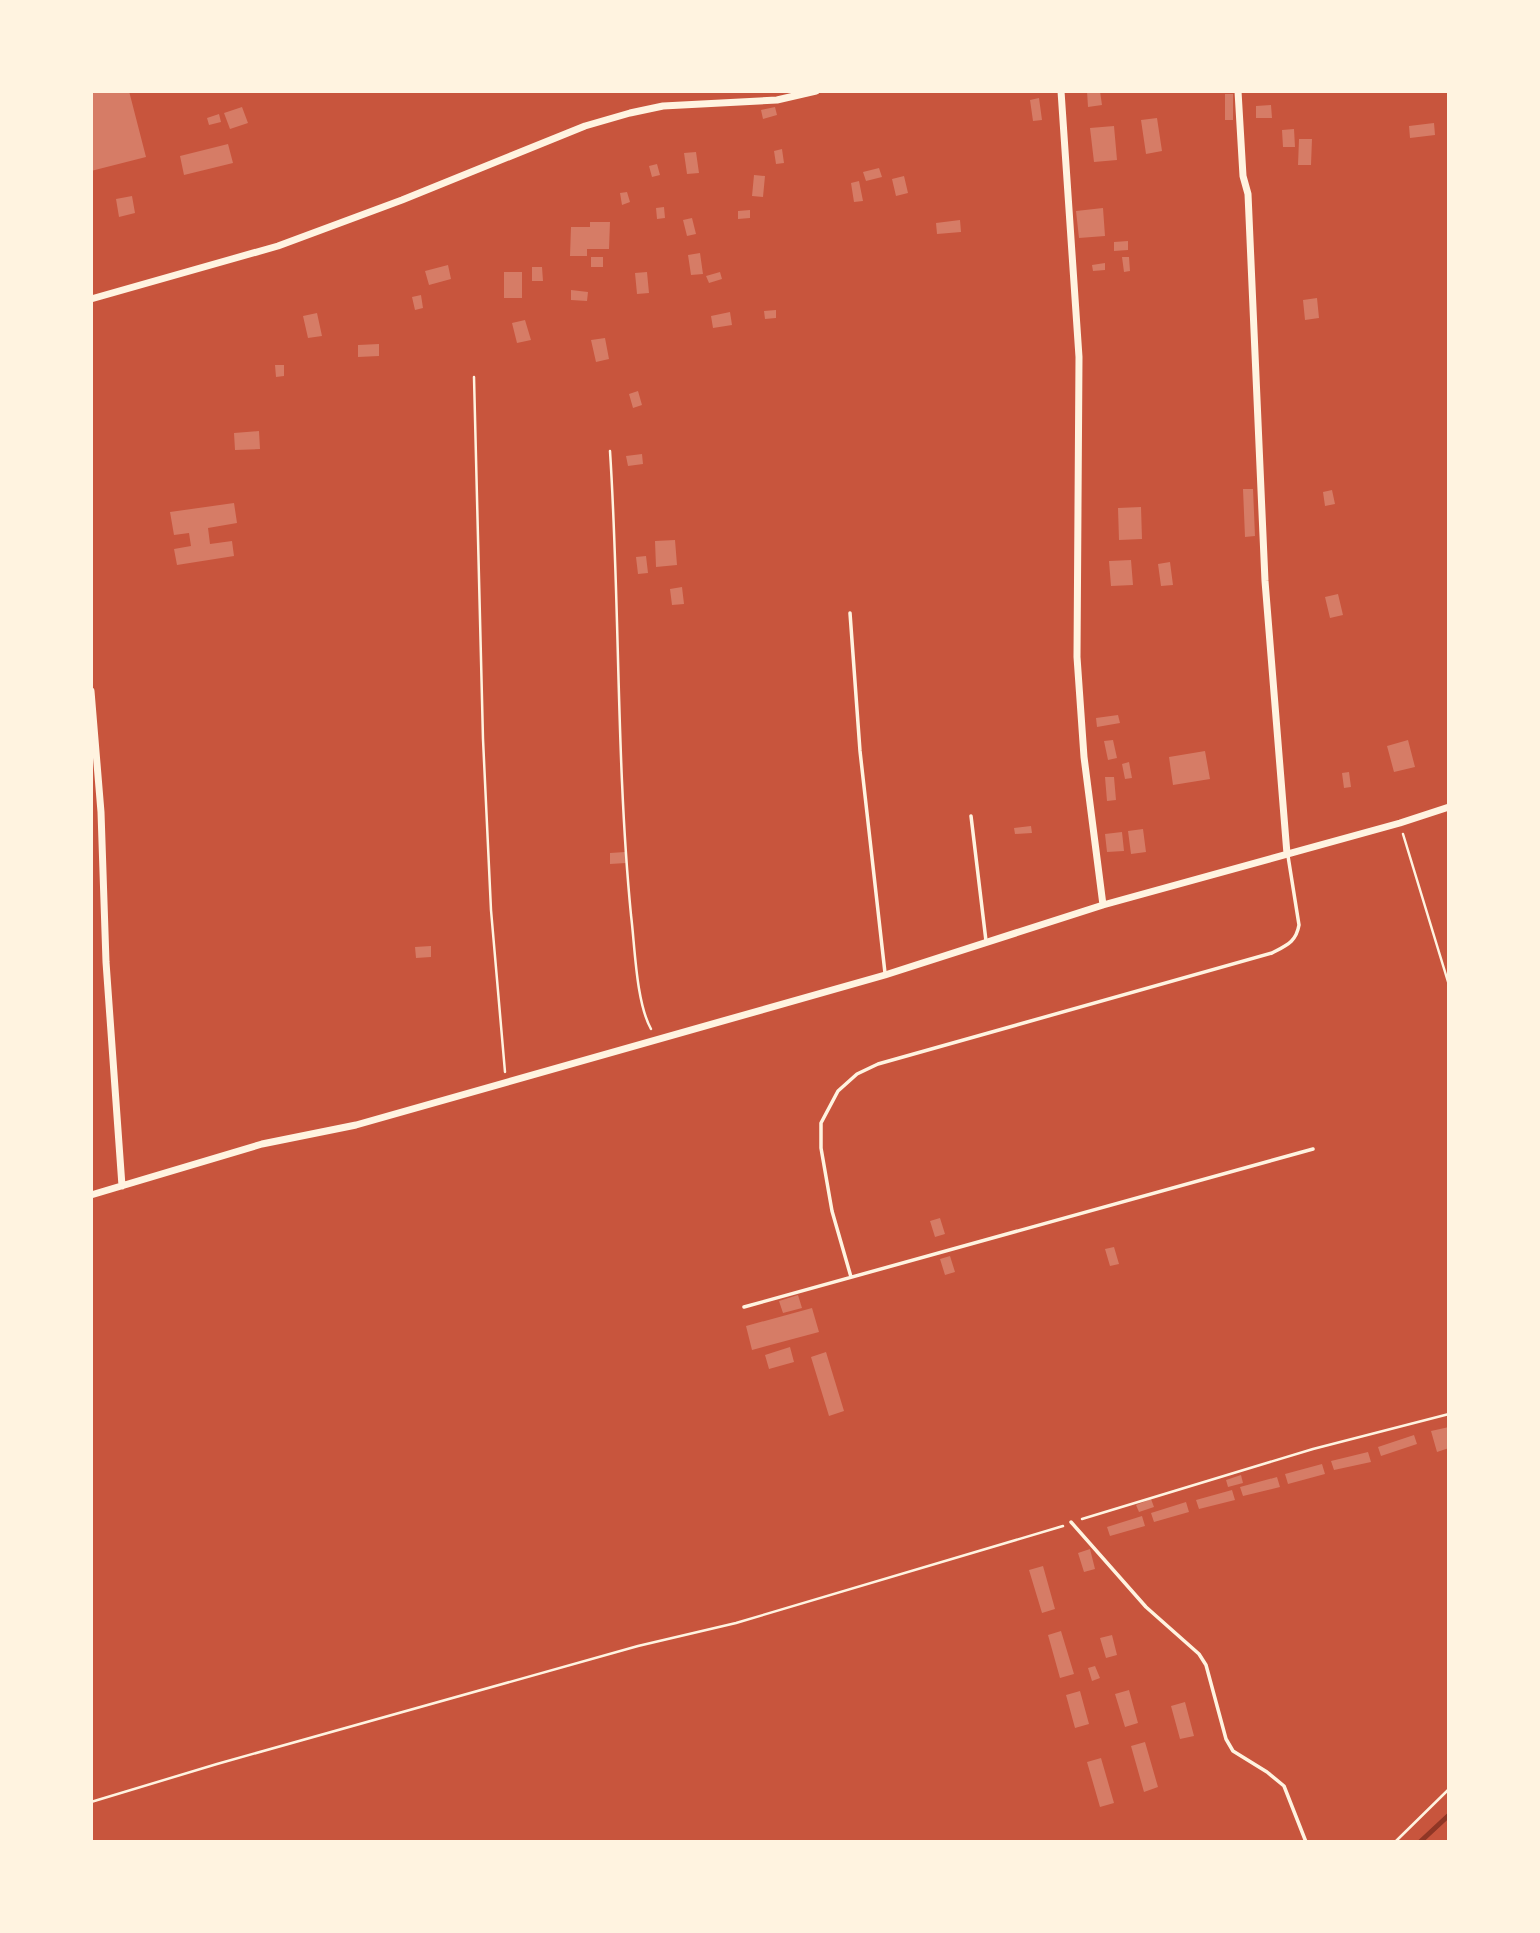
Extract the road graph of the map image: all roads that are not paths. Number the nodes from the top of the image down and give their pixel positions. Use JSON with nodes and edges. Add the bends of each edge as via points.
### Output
{"nodes":[{"id":1,"x":816,"y":91,"type":"edge"},
{"id":2,"x":1061,"y":91,"type":"edge"},
{"id":3,"x":1238,"y":91,"type":"edge"},
{"id":4,"x":91,"y":299,"type":"edge"},
{"id":5,"x":850,"y":613,"type":"dead end"},
{"id":6,"x":91,"y":691,"type":"edge"},
{"id":7,"x":1449,"y":807,"type":"edge"},
{"id":8,"x":971,"y":816,"type":"dead end"},
{"id":9,"x":1287,"y":854,"type":"junction"},
{"id":10,"x":1103,"y":905,"type":"junction"},
{"id":11,"x":986,"y":943,"type":"junction"},
{"id":12,"x":885,"y":975,"type":"junction"},
{"id":13,"x":1313,"y":1149,"type":"dead end"},
{"id":14,"x":122,"y":1186,"type":"junction"},
{"id":15,"x":91,"y":1195,"type":"edge"},
{"id":16,"x":851,"y":1278,"type":"junction"},
{"id":17,"x":744,"y":1307,"type":"dead end"},
{"id":18,"x":1071,"y":1522,"type":"road end"},
{"id":19,"x":1306,"y":1842,"type":"edge"}],
"edges":[{"from":1,"to":4,"type":"street","via":[[777,100],[663,106],[630,113],[585,126],[278,246]]},
{"from":2,"to":10,"type":"street","via":[[1079,357],[1077,657]]},
{"from":3,"to":9,"type":"street","via":[[1242,176],[1248,194],[1265,581]]},
{"from":5,"to":12,"type":"lane"},
{"from":6,"to":14,"type":"street"},
{"from":7,"to":9,"type":"street"},
{"from":8,"to":11,"type":"lane"},
{"from":9,"to":10,"type":"street"},
{"from":9,"to":16,"type":"lane","via":[[1300,925],[1292,943],[1272,953],[878,1064],[838,1091],[821,1123],[821,1148]]},
{"from":10,"to":11,"type":"street"},
{"from":11,"to":12,"type":"street"},
{"from":12,"to":14,"type":"street","via":[[356,1125],[262,1144]]},
{"from":13,"to":16,"type":"lane"},
{"from":14,"to":15,"type":"street"},
{"from":16,"to":17,"type":"lane"},
{"from":18,"to":19,"type":"lane","via":[[1146,1607],[1199,1654],[1226,1739],[1233,1751],[1284,1786]]}]}
